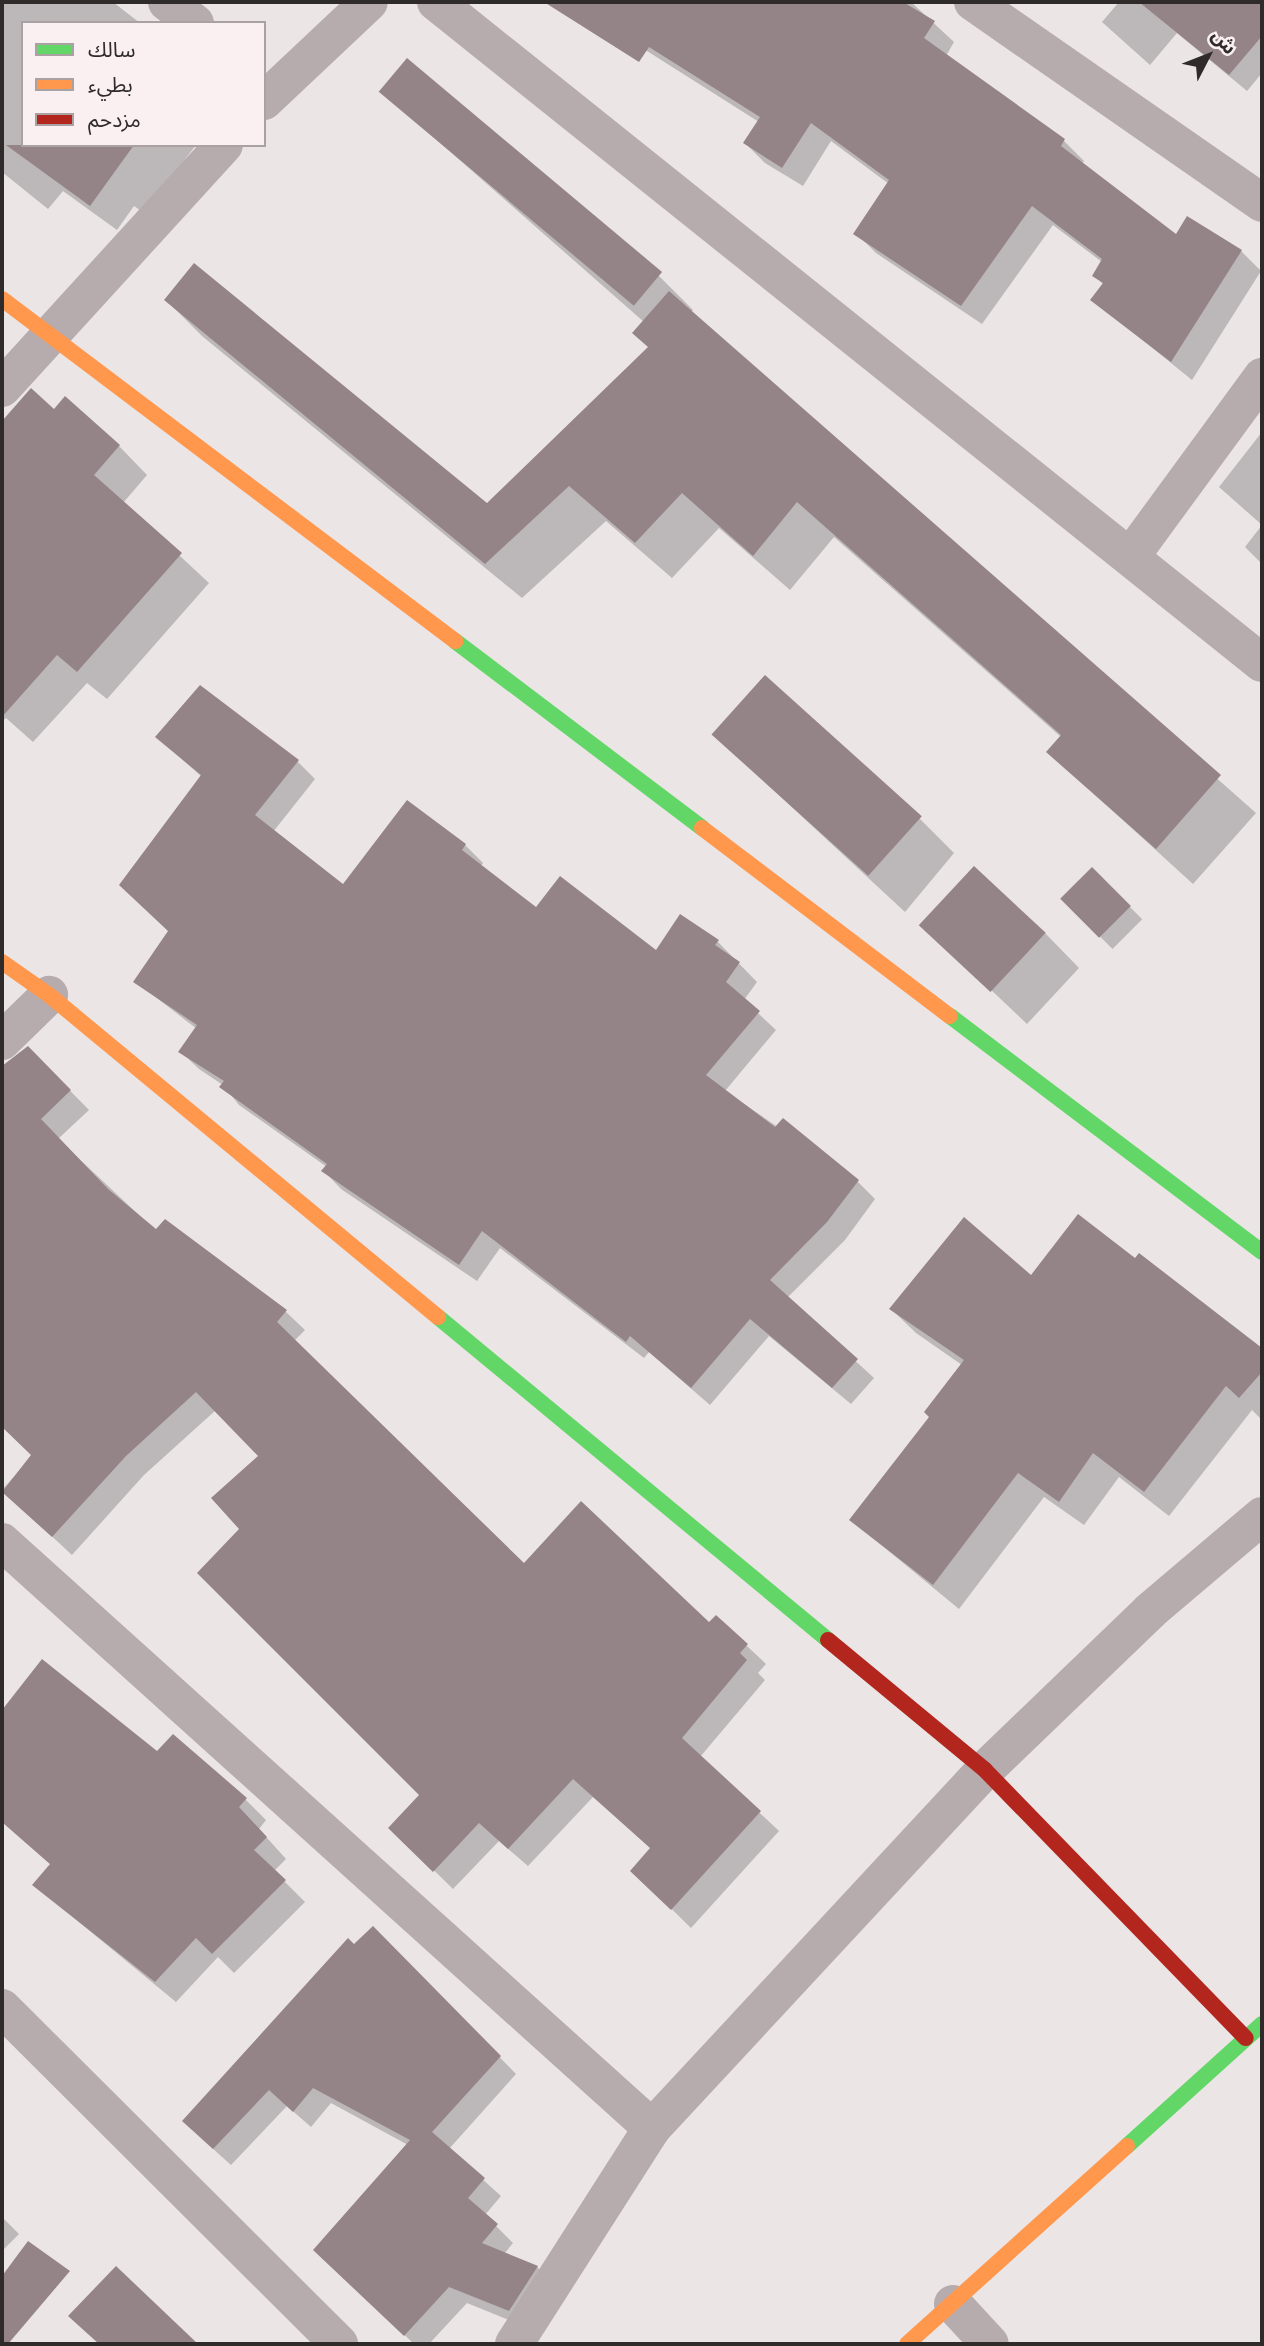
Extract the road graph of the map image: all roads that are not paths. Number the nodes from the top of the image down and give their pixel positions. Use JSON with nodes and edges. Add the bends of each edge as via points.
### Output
{"nodes":[{"id":1,"x":167,"y":2,"type":"edge"},
{"id":2,"x":369,"y":2,"type":"edge"},
{"id":3,"x":436,"y":2,"type":"edge"},
{"id":4,"x":973,"y":2,"type":"edge"},
{"id":5,"x":192,"y":21,"type":"edge"},
{"id":6,"x":269,"y":87,"type":"edge"},
{"id":7,"x":222,"y":147,"type":"edge"},
{"id":8,"x":1262,"y":203,"type":"edge"},
{"id":9,"x":2,"y":299,"type":"edge"},
{"id":10,"x":49,"y":337,"type":"junction"},
{"id":11,"x":1262,"y":377,"type":"edge"},
{"id":12,"x":2,"y":388,"type":"edge"},
{"id":13,"x":1131,"y":556,"type":"junction"},
{"id":14,"x":1262,"y":663,"type":"edge"},
{"id":15,"x":2,"y":962,"type":"edge"},
{"id":16,"x":49,"y":995,"type":"junction"},
{"id":17,"x":2,"y":1041,"type":"edge"},
{"id":18,"x":1262,"y":1252,"type":"edge"},
{"id":19,"x":1262,"y":1516,"type":"edge"},
{"id":20,"x":2,"y":1542,"type":"edge"},
{"id":21,"x":985,"y":1770,"type":"junction"},
{"id":22,"x":2,"y":2008,"type":"edge"},
{"id":23,"x":1262,"y":2024,"type":"edge"},
{"id":24,"x":1246,"y":2038,"type":"junction"},
{"id":25,"x":652,"y":2128,"type":"junction"},
{"id":26,"x":953,"y":2304,"type":"junction"},
{"id":27,"x":339,"y":2344,"type":"edge"},
{"id":28,"x":514,"y":2344,"type":"edge"},
{"id":29,"x":907,"y":2344,"type":"edge"},
{"id":30,"x":990,"y":2344,"type":"edge"}],
"edges":[{"from":1,"to":5,"type":"street"},
{"from":2,"to":6,"type":"street"},
{"from":3,"to":13,"type":"street"},
{"from":4,"to":8,"type":"street"},
{"from":7,"to":10,"type":"street"},
{"from":9,"to":10,"type":"street"},
{"from":10,"to":12,"type":"street"},
{"from":10,"to":18,"type":"street"},
{"from":11,"to":13,"type":"street"},
{"from":13,"to":14,"type":"street"},
{"from":15,"to":16,"type":"street"},
{"from":16,"to":17,"type":"street"},
{"from":16,"to":21,"type":"street"},
{"from":19,"to":21,"type":"street","via":[[1150,1611]]},
{"from":20,"to":25,"type":"street"},
{"from":21,"to":24,"type":"street"},
{"from":21,"to":25,"type":"street"},
{"from":22,"to":27,"type":"street"},
{"from":23,"to":24,"type":"street"},
{"from":24,"to":26,"type":"street"},
{"from":25,"to":28,"type":"street"},
{"from":26,"to":29,"type":"street"},
{"from":26,"to":30,"type":"street"}]}
